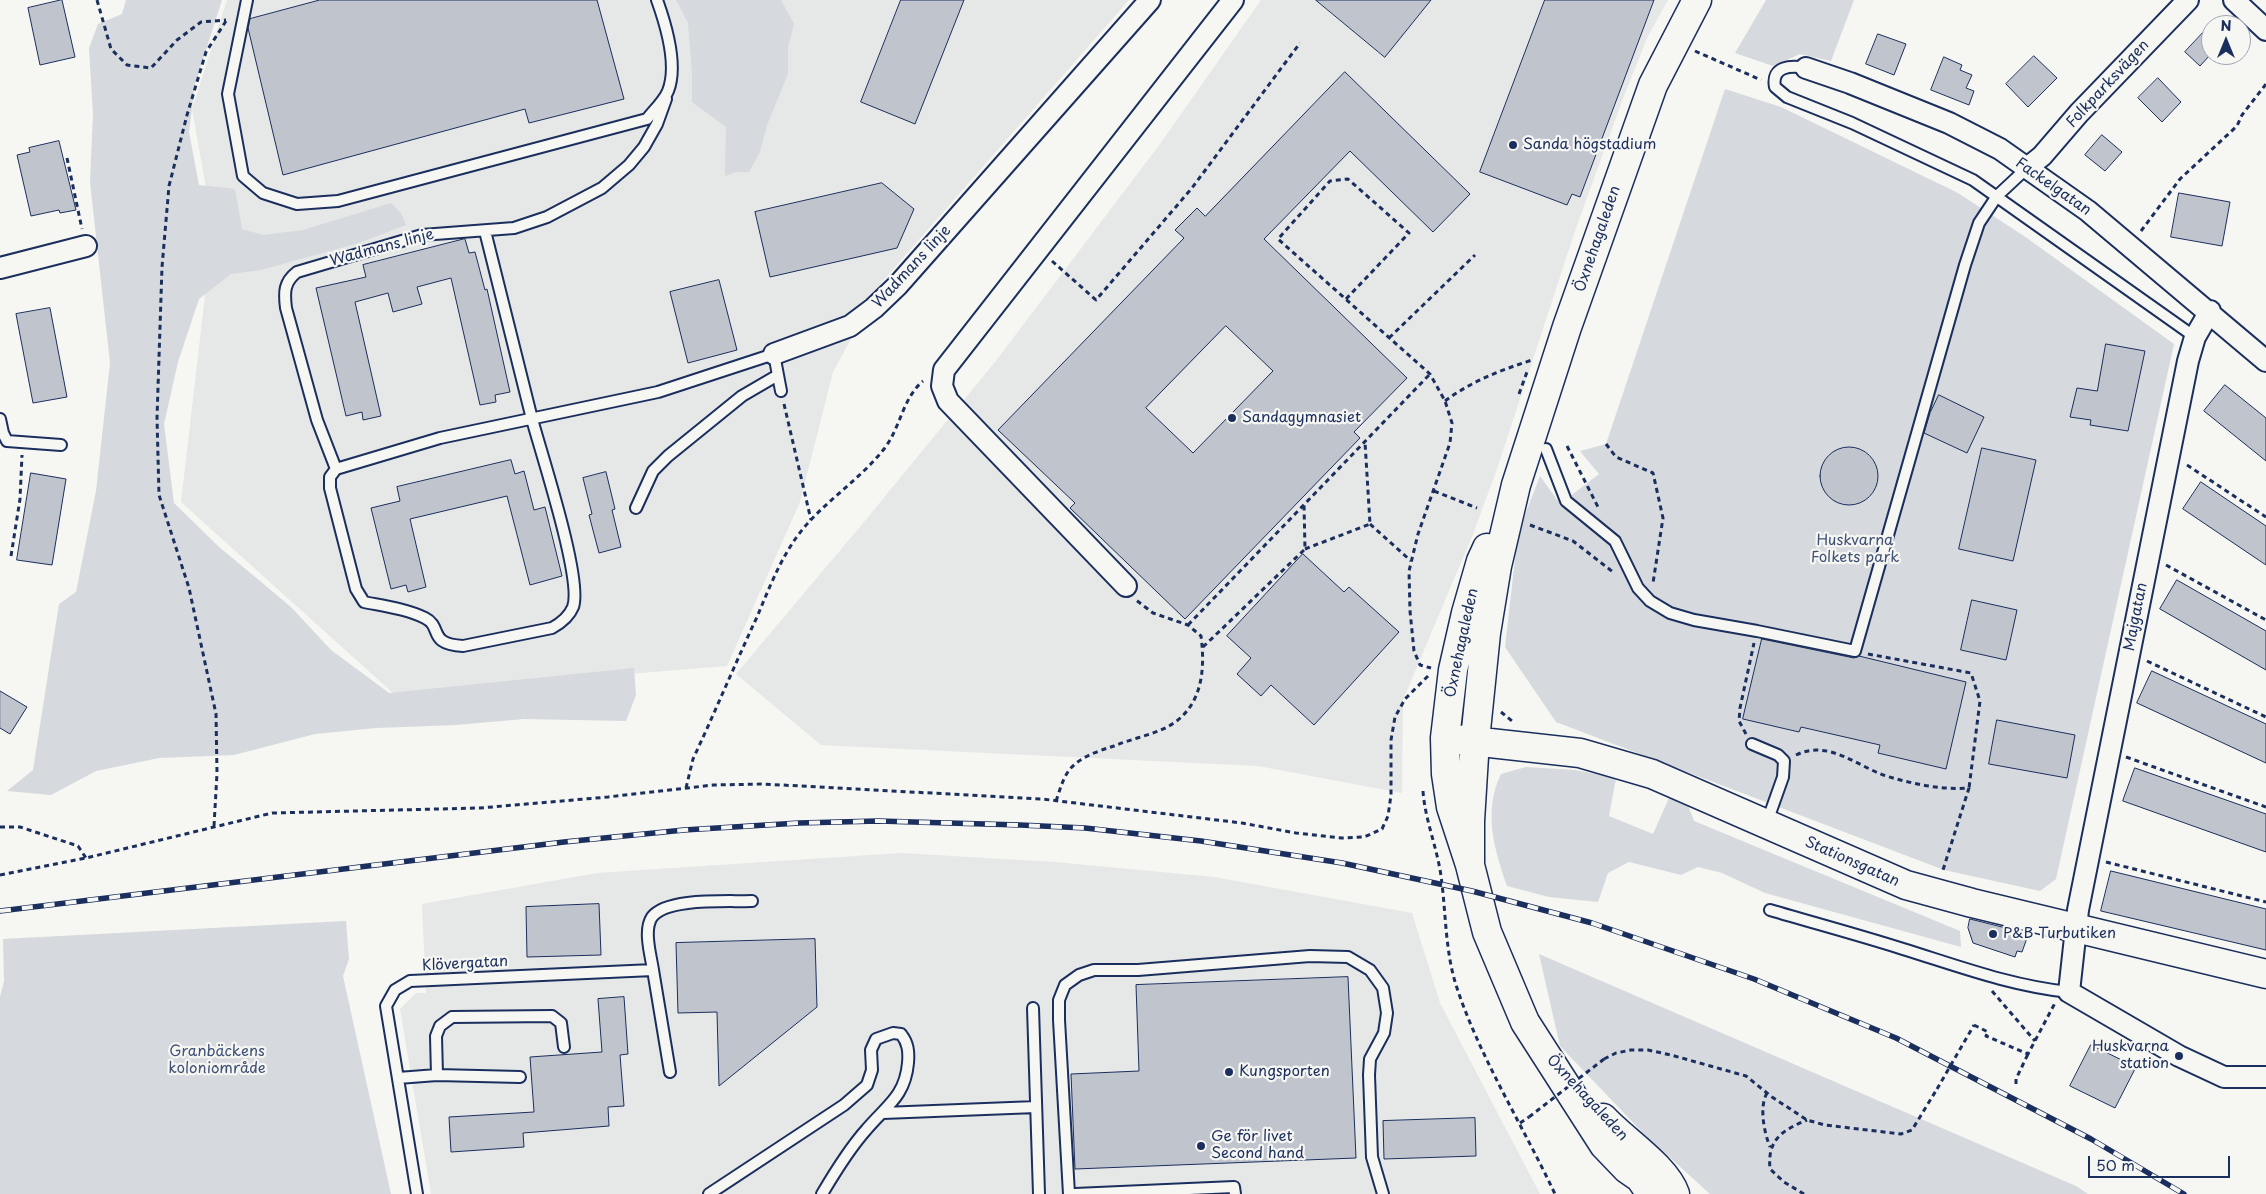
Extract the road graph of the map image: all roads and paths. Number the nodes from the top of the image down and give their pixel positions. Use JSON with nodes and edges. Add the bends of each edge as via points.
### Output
{"nodes":[{"id":1,"x":96,"y":0,"type":"edge"},
{"id":2,"x":247,"y":0,"type":"edge"},
{"id":3,"x":657,"y":0,"type":"edge"},
{"id":4,"x":1150,"y":0,"type":"edge"},
{"id":5,"x":1233,"y":0,"type":"edge"},
{"id":6,"x":1697,"y":0,"type":"edge"},
{"id":7,"x":2188,"y":0,"type":"edge"},
{"id":8,"x":2234,"y":0,"type":"edge"},
{"id":9,"x":232,"y":13,"type":"dead end"},
{"id":10,"x":226,"y":20,"type":"junction"},
{"id":11,"x":2266,"y":30,"type":"edge"},
{"id":12,"x":1675,"y":41,"type":"junction"},
{"id":13,"x":1300,"y":43,"type":"dead end"},
{"id":14,"x":1806,"y":68,"type":"joint"},
{"id":15,"x":1773,"y":79,"type":"junction"},
{"id":16,"x":2266,"y":84,"type":"edge"},
{"id":17,"x":668,"y":93,"type":"junction"},
{"id":18,"x":67,"y":158,"type":"dead end"},
{"id":19,"x":2027,"y":168,"type":"junction"},
{"id":20,"x":1997,"y":196,"type":"junction"},
{"id":21,"x":485,"y":231,"type":"junction"},
{"id":22,"x":2138,"y":234,"type":"dead end"},
{"id":23,"x":86,"y":246,"type":"joint"},
{"id":24,"x":1038,"y":250,"type":"junction"},
{"id":25,"x":1475,"y":254,"type":"dead end"},
{"id":26,"x":0,"y":268,"type":"edge"},
{"id":27,"x":1346,"y":299,"type":"junction"},
{"id":28,"x":2210,"y":311,"type":"junction"},
{"id":29,"x":2195,"y":337,"type":"junction"},
{"id":30,"x":1389,"y":338,"type":"junction"},
{"id":31,"x":774,"y":354,"type":"junction"},
{"id":32,"x":1533,"y":360,"type":"dead end"},
{"id":33,"x":2266,"y":360,"type":"edge"},
{"id":34,"x":944,"y":370,"type":"junction"},
{"id":35,"x":1430,"y":374,"type":"junction"},
{"id":36,"x":778,"y":375,"type":"junction"},
{"id":37,"x":781,"y":390,"type":"joint"},
{"id":38,"x":1445,"y":401,"type":"junction"},
{"id":39,"x":0,"y":419,"type":"edge"},
{"id":40,"x":533,"y":419,"type":"junction"},
{"id":41,"x":23,"y":442,"type":"junction"},
{"id":42,"x":1364,"y":442,"type":"junction"},
{"id":43,"x":1606,"y":444,"type":"dead end"},
{"id":44,"x":61,"y":445,"type":"dead end"},
{"id":45,"x":1567,"y":446,"type":"dead end"},
{"id":46,"x":1546,"y":449,"type":"dead end"},
{"id":47,"x":2170,"y":454,"type":"junction"},
{"id":48,"x":336,"y":469,"type":"junction"},
{"id":49,"x":1516,"y":485,"type":"junction"},
{"id":50,"x":1434,"y":491,"type":"junction"},
{"id":51,"x":1304,"y":505,"type":"junction"},
{"id":52,"x":636,"y":508,"type":"dead end"},
{"id":53,"x":1477,"y":508,"type":"dead end"},
{"id":54,"x":2266,"y":517,"type":"edge"},
{"id":55,"x":812,"y":520,"type":"junction"},
{"id":56,"x":1370,"y":524,"type":"junction"},
{"id":57,"x":1527,"y":524,"type":"dead end"},
{"id":58,"x":1615,"y":541,"type":"junction"},
{"id":59,"x":1305,"y":549,"type":"junction"},
{"id":60,"x":2148,"y":555,"type":"junction"},
{"id":61,"x":11,"y":556,"type":"dead end"},
{"id":62,"x":1411,"y":561,"type":"junction"},
{"id":63,"x":1126,"y":586,"type":"joint"},
{"id":64,"x":1638,"y":588,"type":"junction"},
{"id":65,"x":1650,"y":601,"type":"junction"},
{"id":66,"x":2266,"y":620,"type":"edge"},
{"id":67,"x":1188,"y":625,"type":"junction"},
{"id":68,"x":1757,"y":630,"type":"junction"},
{"id":69,"x":1202,"y":647,"type":"junction"},
{"id":70,"x":1855,"y":652,"type":"junction"},
{"id":71,"x":2129,"y":652,"type":"junction"},
{"id":72,"x":2266,"y":717,"type":"edge"},
{"id":73,"x":1445,"y":738,"type":"junction"},
{"id":74,"x":1475,"y":740,"type":"junction"},
{"id":75,"x":1752,"y":744,"type":"joint"},
{"id":76,"x":2109,"y":751,"type":"junction"},
{"id":77,"x":1784,"y":761,"type":"junction"},
{"id":78,"x":686,"y":788,"type":"junction"},
{"id":79,"x":1969,"y":788,"type":"junction"},
{"id":80,"x":1056,"y":801,"type":"junction"},
{"id":81,"x":2266,"y":807,"type":"edge"},
{"id":82,"x":1766,"y":824,"type":"junction"},
{"id":83,"x":214,"y":826,"type":"junction"},
{"id":84,"x":0,"y":827,"type":"edge"},
{"id":85,"x":86,"y":858,"type":"junction"},
{"id":86,"x":2088,"y":858,"type":"junction"},
{"id":87,"x":1470,"y":865,"type":"junction"},
{"id":88,"x":0,"y":875,"type":"edge"},
{"id":89,"x":1936,"y":894,"type":"junction"},
{"id":90,"x":752,"y":901,"type":"dead end"},
{"id":91,"x":2266,"y":902,"type":"edge"},
{"id":92,"x":1770,"y":910,"type":"dead end"},
{"id":93,"x":2076,"y":927,"type":"junction"},
{"id":94,"x":653,"y":970,"type":"junction"},
{"id":95,"x":2266,"y":974,"type":"edge"},
{"id":96,"x":1988,"y":987,"type":"dead end"},
{"id":97,"x":2070,"y":992,"type":"junction"},
{"id":98,"x":1033,"y":1008,"type":"dead end"},
{"id":99,"x":2035,"y":1041,"type":"junction"},
{"id":100,"x":564,"y":1047,"type":"dead end"},
{"id":101,"x":1541,"y":1047,"type":"junction"},
{"id":102,"x":2028,"y":1054,"type":"junction"},
{"id":103,"x":670,"y":1072,"type":"dead end"},
{"id":104,"x":437,"y":1075,"type":"junction"},
{"id":105,"x":520,"y":1077,"type":"dead end"},
{"id":106,"x":2266,"y":1077,"type":"edge"},
{"id":107,"x":398,"y":1078,"type":"junction"},
{"id":108,"x":2016,"y":1084,"type":"dead end"},
{"id":109,"x":1767,"y":1093,"type":"junction"},
{"id":110,"x":1036,"y":1107,"type":"junction"},
{"id":111,"x":883,"y":1113,"type":"junction"},
{"id":112,"x":1808,"y":1120,"type":"junction"},
{"id":113,"x":1520,"y":1123,"type":"dead end"},
{"id":114,"x":1771,"y":1147,"type":"junction"},
{"id":115,"x":1627,"y":1170,"type":"junction"},
{"id":116,"x":417,"y":1194,"type":"edge"},
{"id":117,"x":709,"y":1194,"type":"edge"},
{"id":118,"x":822,"y":1194,"type":"edge"},
{"id":119,"x":1039,"y":1194,"type":"edge"},
{"id":120,"x":1069,"y":1194,"type":"edge"},
{"id":121,"x":1075,"y":1194,"type":"edge"},
{"id":122,"x":1235,"y":1194,"type":"edge"},
{"id":123,"x":1383,"y":1194,"type":"edge"},
{"id":124,"x":1639,"y":1194,"type":"edge"},
{"id":125,"x":1671,"y":1194,"type":"edge"},
{"id":126,"x":1804,"y":1194,"type":"edge"}],
"edges":[{"from":1,"to":10,"type":"path","via":[[111,49],[127,65],[151,68],[177,40],[201,22]]},
{"from":2,"to":17,"type":"lane","via":[[228,94],[243,176],[263,193],[297,204],[338,201],[647,119]]},
{"from":3,"to":17,"type":"lane","name":"Wadmans linje","via":[[666,26],[672,76]]},
{"from":4,"to":31,"type":"street","name":"Wadmans linje","via":[[874,308],[850,326]]},
{"from":5,"to":24,"type":"street"},
{"from":6,"to":12,"type":"street","name":"Öxnehagaleden"},
{"from":7,"to":19,"type":"street","name":"Folkparksvägen","via":[[2042,156]]},
{"from":8,"to":11,"type":"street"},
{"from":9,"to":10,"type":"path"},
{"from":10,"to":83,"type":"path","via":[[206,52],[169,186],[156,418],[159,494],[189,588],[216,714],[218,773]]},
{"from":12,"to":15,"type":"path","via":[[1750,76],[1764,81]]},
{"from":12,"to":49,"type":"street","name":"Öxnehagaleden","via":[[1653,85],[1626,158]]},
{"from":13,"to":24,"type":"path","via":[[1192,188],[1096,300]]},
{"from":14,"to":15,"type":"lane","via":[[1784,68]]},
{"from":14,"to":19,"type":"street","name":"Fackelgatan","via":[[1948,123],[2000,149]]},
{"from":15,"to":20,"type":"lane","via":[[1775,86],[1787,97],[1946,166]]},
{"from":16,"to":22,"type":"path","via":[[2237,126],[2180,179]]},
{"from":17,"to":21,"type":"lane","name":"Wadmans linje","via":[[657,124],[644,147],[602,188],[547,217],[514,228]]},
{"from":18,"to":23,"type":"path"},
{"from":19,"to":20,"type":"lane"},
{"from":19,"to":28,"type":"street","name":"Fackelgatan","via":[[2088,211]]},
{"from":20,"to":29,"type":"lane"},
{"from":20,"to":70,"type":"lane","via":[[1979,223],[1965,265]]},
{"from":21,"to":40,"type":"lane"},
{"from":21,"to":48,"type":"lane","name":"Wadmans linje","via":[[422,235],[297,272],[288,279],[284,291],[286,308],[316,420]]},
{"from":23,"to":26,"type":"street"},
{"from":24,"to":34,"type":"street"},
{"from":25,"to":30,"type":"path"},
{"from":27,"to":27,"type":"path","via":[[1278,239],[1330,181],[1348,179],[1408,233]]},
{"from":27,"to":30,"type":"path"},
{"from":28,"to":29,"type":"street","name":"Majgatan"},
{"from":28,"to":33,"type":"street","name":"Fackelgatan"},
{"from":29,"to":47,"type":"street","name":"Majgatan"},
{"from":30,"to":35,"type":"path"},
{"from":31,"to":36,"type":"lane"},
{"from":31,"to":40,"type":"lane","name":"Wadmans linje","via":[[658,392]]},
{"from":32,"to":38,"type":"path","via":[[1499,370]]},
{"from":34,"to":55,"type":"path","via":[[912,391],[889,443]]},
{"from":34,"to":63,"type":"street","via":[[942,386],[948,401]]},
{"from":35,"to":38,"type":"path"},
{"from":35,"to":42,"type":"path"},
{"from":36,"to":37,"type":"lane"},
{"from":36,"to":52,"type":"lane","via":[[742,396],[668,456],[653,471]]},
{"from":37,"to":55,"type":"path"},
{"from":38,"to":50,"type":"path","via":[[1452,423],[1450,443]]},
{"from":39,"to":41,"type":"lane","via":[[7,441]]},
{"from":40,"to":48,"type":"lane","name":"Wadmans linje","via":[[440,438]]},
{"from":40,"to":48,"type":"lane","via":[[564,532],[573,579],[573,606],[564,621],[552,628],[463,646],[448,646],[438,638],[428,620],[414,613],[364,602],[356,589],[330,488],[330,477]]},
{"from":41,"to":44,"type":"lane"},
{"from":41,"to":61,"type":"path","via":[[20,499]]},
{"from":42,"to":51,"type":"path"},
{"from":42,"to":56,"type":"path"},
{"from":43,"to":65,"type":"path","via":[[1616,458],[1653,473],[1663,518]]},
{"from":45,"to":58,"type":"path"},
{"from":46,"to":58,"type":"lane","via":[[1566,501]]},
{"from":47,"to":54,"type":"path"},
{"from":47,"to":60,"type":"street","name":"Majgatan"},
{"from":49,"to":73,"type":"street","name":"Öxnehagaleden","via":[[1481,561],[1466,613],[1453,670]]},
{"from":49,"to":74,"type":"street","name":"Öxnehagaleden","via":[[1495,575]]},
{"from":50,"to":53,"type":"path"},
{"from":50,"to":62,"type":"path"},
{"from":51,"to":59,"type":"path"},
{"from":51,"to":67,"type":"path"},
{"from":55,"to":78,"type":"path","via":[[796,539],[775,577],[693,759]]},
{"from":56,"to":59,"type":"path"},
{"from":56,"to":62,"type":"path"},
{"from":57,"to":64,"type":"path","via":[[1573,541]]},
{"from":58,"to":64,"type":"lane"},
{"from":59,"to":69,"type":"path"},
{"from":60,"to":66,"type":"path"},
{"from":60,"to":71,"type":"street","name":"Majgatan"},
{"from":62,"to":80,"type":"path","via":[[1410,611],[1414,651],[1420,665],[1434,669],[1405,699],[1395,717],[1391,740],[1391,795],[1382,829],[1364,837],[1342,838]]},
{"from":63,"to":67,"type":"path","via":[[1152,613]]},
{"from":64,"to":65,"type":"lane"},
{"from":65,"to":68,"type":"lane","via":[[1670,613],[1694,620]]},
{"from":67,"to":69,"type":"path","via":[[1201,636]]},
{"from":68,"to":70,"type":"lane"},
{"from":68,"to":75,"type":"path","via":[[1739,721]]},
{"from":69,"to":80,"type":"path","via":[[1204,656],[1198,693],[1190,710],[1161,730],[1098,751],[1076,764],[1064,778]]},
{"from":70,"to":79,"type":"path","via":[[1971,673],[1980,701]]},
{"from":71,"to":72,"type":"path"},
{"from":71,"to":76,"type":"street","name":"Majgatan"},
{"from":73,"to":74,"type":"street","name":"Stationsgatan"},
{"from":73,"to":87,"type":"street","name":"Öxnehagaleden","via":[[1451,807]]},
{"from":74,"to":82,"type":"street","name":"Stationsgatan","via":[[1580,753],[1611,761],[1652,774]]},
{"from":74,"to":87,"type":"street","name":"Öxnehagaleden"},
{"from":75,"to":77,"type":"lane"},
{"from":76,"to":81,"type":"path"},
{"from":76,"to":86,"type":"street","name":"Majgatan"},
{"from":77,"to":79,"type":"path","via":[[1804,751],[1832,751],[1892,778],[1948,789]]},
{"from":77,"to":82,"type":"lane","via":[[1784,777]]},
{"from":78,"to":80,"type":"path","via":[[763,784]]},
{"from":78,"to":83,"type":"path","via":[[480,808],[272,813]]},
{"from":79,"to":89,"type":"path"},
{"from":82,"to":89,"type":"street","name":"Stationsgatan","via":[[1906,885]]},
{"from":83,"to":85,"type":"path"},
{"from":84,"to":85,"type":"path","via":[[20,827],[78,846]]},
{"from":85,"to":88,"type":"path"},
{"from":86,"to":91,"type":"path"},
{"from":86,"to":93,"type":"street","name":"Majgatan"},
{"from":87,"to":101,"type":"street","name":"Öxnehagaleden","via":[[1487,932],[1517,1006]]},
{"from":89,"to":93,"type":"street","name":"Stationsgatan"},
{"from":90,"to":94,"type":"lane","via":[[682,904],[664,908],[652,918],[649,932]]},
{"from":92,"to":97,"type":"lane","via":[[1998,979]]},
{"from":93,"to":95,"type":"street","name":"Stationsgatan"},
{"from":93,"to":97,"type":"street","name":"Majgatan"},
{"from":94,"to":103,"type":"lane"},
{"from":94,"to":107,"type":"lane","name":"Klövergatan","via":[[410,982],[395,990],[386,1006]]},
{"from":96,"to":99,"type":"path"},
{"from":97,"to":99,"type":"path","via":[[2055,1003]]},
{"from":97,"to":106,"type":"street","via":[[2179,1056],[2224,1077]]},
{"from":98,"to":110,"type":"lane"},
{"from":99,"to":102,"type":"path"},
{"from":100,"to":104,"type":"lane","via":[[561,1023],[552,1016],[452,1017],[440,1026],[436,1036]]},
{"from":101,"to":115,"type":"street","name":"Öxnehagaleden","via":[[1604,1145]]},
{"from":101,"to":125,"type":"street","name":"Öxnehagaleden","via":[[1614,1131],[1664,1174]]},
{"from":102,"to":108,"type":"path"},
{"from":102,"to":112,"type":"path","bridge":true,"via":[[1986,1036],[1988,1032],[1974,1025],[1912,1130],[1901,1134]]},
{"from":104,"to":105,"type":"lane"},
{"from":104,"to":107,"type":"lane"},
{"from":107,"to":116,"type":"lane","name":"Klövergatan"},
{"from":109,"to":112,"type":"path"},
{"from":109,"to":113,"type":"path","bridge":true,"via":[[1746,1076],[1648,1050],[1630,1050],[1604,1059]]},
{"from":109,"to":114,"type":"path","via":[[1763,1100],[1764,1121]]},
{"from":110,"to":111,"type":"lane"},
{"from":110,"to":119,"type":"lane"},
{"from":111,"to":117,"type":"lane","via":[[905,1084],[908,1042],[901,1034],[893,1033],[876,1039],[871,1050],[871,1077],[844,1105]]},
{"from":111,"to":118,"type":"lane","via":[[865,1130]]},
{"from":112,"to":114,"type":"path","via":[[1780,1135]]},
{"from":114,"to":126,"type":"path","via":[[1770,1169]]},
{"from":115,"to":124,"type":"street"},
{"from":115,"to":125,"type":"street","name":"Öxnehagaleden"},
{"from":120,"to":123,"type":"lane","via":[[1059,1020],[1059,1000],[1066,985],[1094,970],[1138,970],[1310,956],[1348,957],[1370,970],[1383,988],[1387,1014],[1384,1033],[1370,1059],[1369,1075],[1372,1157]]},
{"from":121,"to":122,"type":"lane","via":[[1234,1187]]}]}
